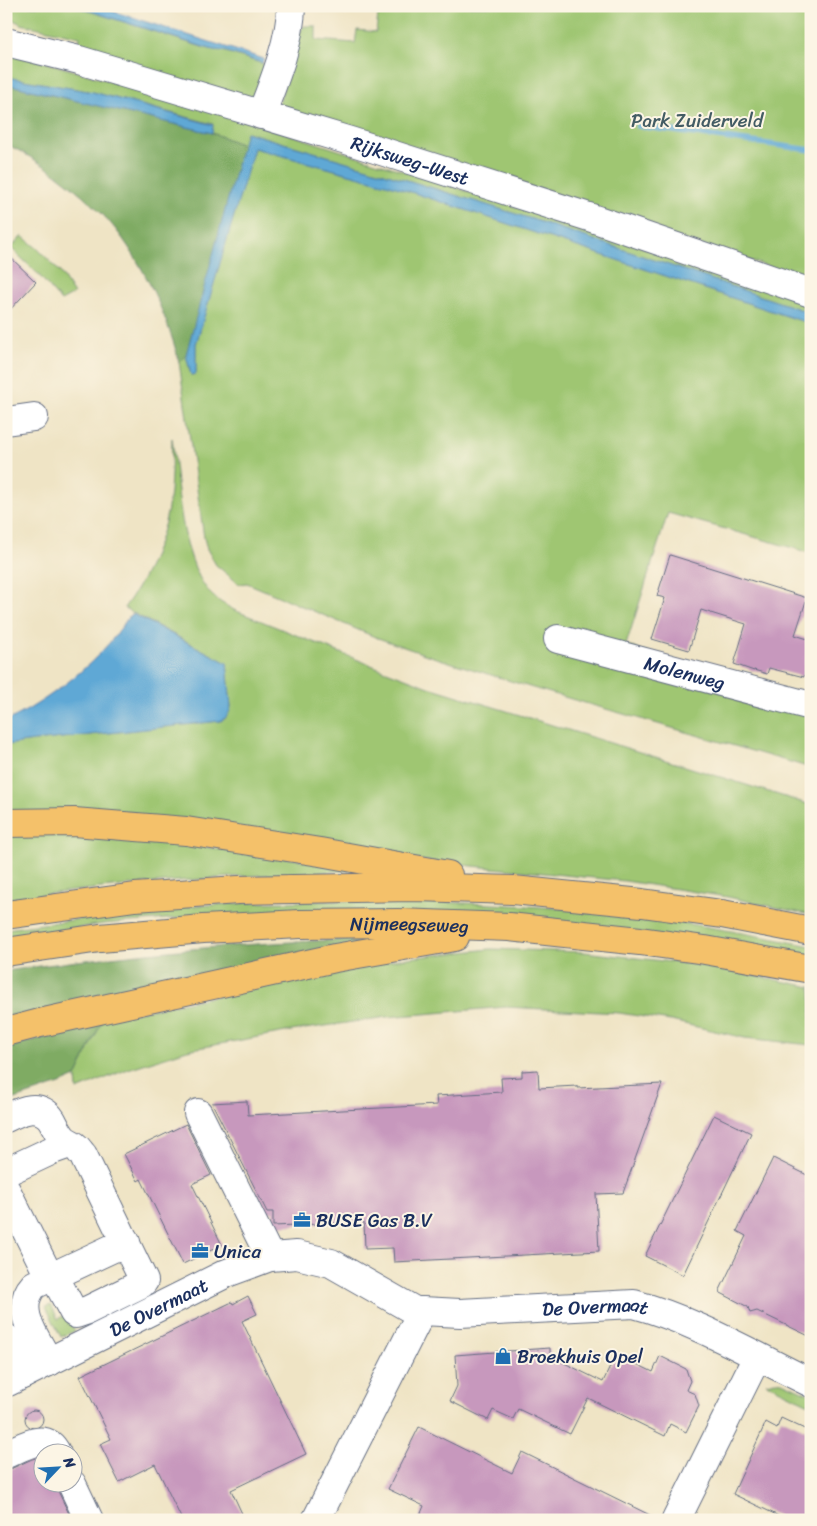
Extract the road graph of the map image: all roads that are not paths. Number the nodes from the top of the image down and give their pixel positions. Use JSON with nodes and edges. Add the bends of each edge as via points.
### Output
{"nodes":[{"id":1,"x":291,"y":6,"type":"edge"},
{"id":2,"x":6,"y":42,"type":"edge"},
{"id":3,"x":261,"y":115,"type":"junction"},
{"id":4,"x":811,"y":293,"type":"edge"},
{"id":5,"x":34,"y":417,"type":"dead end"},
{"id":6,"x":6,"y":421,"type":"edge"},
{"id":7,"x":558,"y":639,"type":"dead end"},
{"id":8,"x":811,"y":706,"type":"edge"},
{"id":9,"x":6,"y":823,"type":"edge"},
{"id":10,"x":513,"y":890,"type":"junction"},
{"id":11,"x":6,"y":915,"type":"edge"},
{"id":12,"x":510,"y":927,"type":"junction"},
{"id":13,"x":811,"y":930,"type":"edge"},
{"id":14,"x":6,"y":952,"type":"edge"},
{"id":15,"x":811,"y":969,"type":"edge"},
{"id":16,"x":6,"y":1032,"type":"edge"},
{"id":17,"x":198,"y":1113,"type":"dead end"},
{"id":18,"x":6,"y":1118,"type":"edge"},
{"id":19,"x":69,"y":1144,"type":"junction"},
{"id":20,"x":6,"y":1172,"type":"edge"},
{"id":21,"x":6,"y":1190,"type":"edge"},
{"id":22,"x":126,"y":1242,"type":"junction"},
{"id":23,"x":270,"y":1257,"type":"junction"},
{"id":24,"x":52,"y":1277,"type":"junction"},
{"id":25,"x":422,"y":1312,"type":"junction"},
{"id":26,"x":6,"y":1338,"type":"edge"},
{"id":27,"x":757,"y":1357,"type":"junction"},
{"id":28,"x":49,"y":1362,"type":"junction"},
{"id":29,"x":811,"y":1383,"type":"edge"},
{"id":30,"x":50,"y":1444,"type":"edge"},
{"id":31,"x":6,"y":1454,"type":"edge"},
{"id":32,"x":77,"y":1494,"type":"edge"},
{"id":33,"x":89,"y":1520,"type":"edge"},
{"id":34,"x":316,"y":1520,"type":"edge"},
{"id":35,"x":676,"y":1520,"type":"edge"}],
"edges":[{"from":1,"to":3,"type":"street","via":[[285,43]]},
{"from":2,"to":3,"type":"street","name":"Rijksweg-West","via":[[79,60]]},
{"from":3,"to":4,"type":"street","name":"Rijksweg-West","via":[[589,217]]},
{"from":5,"to":6,"type":"street"},
{"from":7,"to":8,"type":"street","name":"Molenweg"},
{"from":9,"to":10,"type":"highway","via":[[74,822],[186,831],[438,872]]},
{"from":10,"to":11,"type":"highway","name":"Nijmeegseweg","via":[[415,887],[238,890],[135,897]]},
{"from":10,"to":13,"type":"highway","name":"Nijmeegseweg","via":[[722,914]]},
{"from":12,"to":14,"type":"highway","name":"Nijmeegseweg","via":[[300,924],[100,938]]},
{"from":12,"to":15,"type":"highway","name":"Nijmeegseweg","via":[[705,950]]},
{"from":12,"to":16,"type":"highway","via":[[335,958]]},
{"from":17,"to":23,"type":"street"},
{"from":18,"to":19,"type":"street","via":[[32,1108],[39,1109],[45,1112]]},
{"from":19,"to":20,"type":"street"},
{"from":19,"to":22,"type":"street","via":[[83,1155]]},
{"from":21,"to":24,"type":"street"},
{"from":22,"to":24,"type":"street"},
{"from":22,"to":24,"type":"street","via":[[144,1281],[80,1314],[74,1313]]},
{"from":23,"to":25,"type":"street","name":"De Overmaat","via":[[297,1255],[331,1263]]},
{"from":23,"to":28,"type":"street","name":"De Overmaat","via":[[227,1273]]},
{"from":24,"to":28,"type":"street","via":[[34,1285],[24,1309]]},
{"from":25,"to":27,"type":"street","name":"De Overmaat","via":[[634,1304],[654,1309]]},
{"from":25,"to":34,"type":"street"},
{"from":26,"to":28,"type":"street","name":"De Overmaat","via":[[16,1378]]},
{"from":27,"to":29,"type":"street","name":"De Overmaat"},
{"from":27,"to":35,"type":"street"},
{"from":30,"to":31,"type":"street","via":[[37,1441]]},
{"from":32,"to":33,"type":"street"}]}
